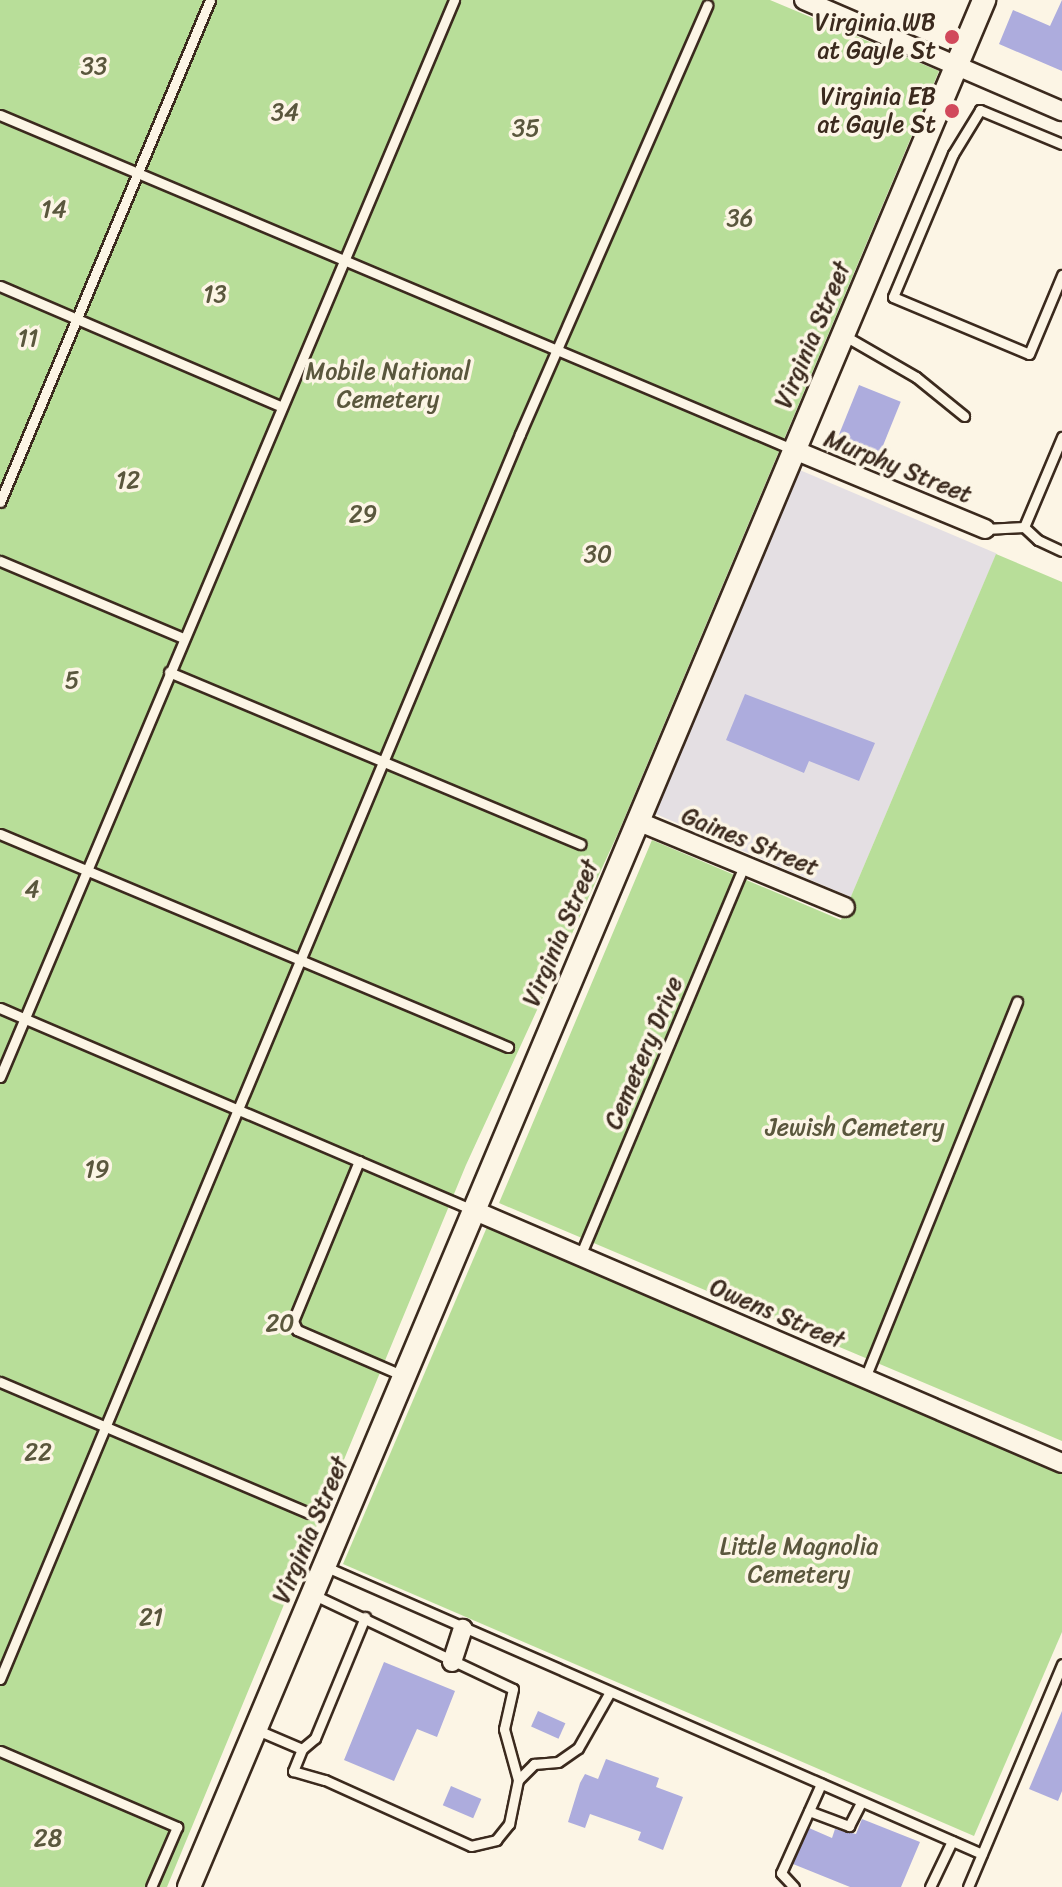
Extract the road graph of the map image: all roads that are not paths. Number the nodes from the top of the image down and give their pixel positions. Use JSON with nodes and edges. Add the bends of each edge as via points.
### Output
{"nodes":[{"id":1,"x":210,"y":0,"type":"edge"},
{"id":2,"x":454,"y":0,"type":"edge"},
{"id":3,"x":804,"y":0,"type":"edge"},
{"id":4,"x":984,"y":0,"type":"edge"},
{"id":5,"x":707,"y":5,"type":"dead end"},
{"id":6,"x":957,"y":66,"type":"junction"},
{"id":7,"x":1062,"y":111,"type":"edge"},
{"id":8,"x":0,"y":115,"type":"edge"},
{"id":9,"x":1062,"y":144,"type":"edge"},
{"id":10,"x":137,"y":174,"type":"junction"},
{"id":11,"x":342,"y":262,"type":"junction"},
{"id":12,"x":1062,"y":275,"type":"edge"},
{"id":13,"x":0,"y":286,"type":"edge"},
{"id":14,"x":77,"y":318,"type":"junction"},
{"id":15,"x":842,"y":334,"type":"junction"},
{"id":16,"x":559,"y":352,"type":"junction"},
{"id":17,"x":280,"y":406,"type":"junction"},
{"id":18,"x":964,"y":416,"type":"dead end"},
{"id":19,"x":1062,"y":437,"type":"edge"},
{"id":20,"x":792,"y":449,"type":"junction"},
{"id":21,"x":0,"y":502,"type":"edge"},
{"id":22,"x":1024,"y":527,"type":"junction"},
{"id":23,"x":985,"y":529,"type":"joint"},
{"id":24,"x":1062,"y":551,"type":"edge"},
{"id":25,"x":0,"y":561,"type":"edge"},
{"id":26,"x":183,"y":638,"type":"junction"},
{"id":27,"x":169,"y":672,"type":"junction"},
{"id":28,"x":386,"y":761,"type":"junction"},
{"id":29,"x":637,"y":821,"type":"junction"},
{"id":30,"x":0,"y":834,"type":"edge"},
{"id":31,"x":580,"y":844,"type":"dead end"},
{"id":32,"x":744,"y":865,"type":"junction"},
{"id":33,"x":86,"y":871,"type":"junction"},
{"id":34,"x":845,"y":907,"type":"dead end"},
{"id":35,"x":303,"y":961,"type":"junction"},
{"id":36,"x":1017,"y":1002,"type":"dead end"},
{"id":37,"x":0,"y":1008,"type":"edge"},
{"id":38,"x":25,"y":1018,"type":"junction"},
{"id":39,"x":508,"y":1047,"type":"dead end"},
{"id":40,"x":0,"y":1077,"type":"edge"},
{"id":41,"x":240,"y":1111,"type":"junction"},
{"id":42,"x":359,"y":1161,"type":"junction"},
{"id":43,"x":473,"y":1210,"type":"junction"},
{"id":44,"x":580,"y":1256,"type":"junction"},
{"id":45,"x":404,"y":1376,"type":"junction"},
{"id":46,"x":865,"y":1378,"type":"junction"},
{"id":47,"x":0,"y":1382,"type":"edge"},
{"id":48,"x":106,"y":1426,"type":"junction"},
{"id":49,"x":1062,"y":1463,"type":"edge"},
{"id":50,"x":308,"y":1513,"type":"dead end"},
{"id":51,"x":324,"y":1566,"type":"junction"},
{"id":52,"x":312,"y":1594,"type":"junction"},
{"id":53,"x":365,"y":1617,"type":"junction"},
{"id":54,"x":463,"y":1629,"type":"junction"},
{"id":55,"x":452,"y":1662,"type":"junction"},
{"id":56,"x":1062,"y":1664,"type":"edge"},
{"id":57,"x":0,"y":1679,"type":"edge"},
{"id":58,"x":610,"y":1692,"type":"junction"},
{"id":59,"x":255,"y":1729,"type":"junction"},
{"id":60,"x":302,"y":1749,"type":"junction"},
{"id":61,"x":0,"y":1751,"type":"edge"},
{"id":62,"x":518,"y":1780,"type":"junction"},
{"id":63,"x":821,"y":1784,"type":"junction"},
{"id":64,"x":861,"y":1802,"type":"junction"},
{"id":65,"x":809,"y":1811,"type":"junction"},
{"id":66,"x":952,"y":1841,"type":"junction"},
{"id":67,"x":982,"y":1854,"type":"junction"},
{"id":68,"x":969,"y":1886,"type":"edge"},
{"id":69,"x":151,"y":1887,"type":"edge"},
{"id":70,"x":189,"y":1887,"type":"edge"},
{"id":71,"x":794,"y":1887,"type":"edge"},
{"id":72,"x":930,"y":1887,"type":"edge"}],
"edges":[{"from":1,"to":10,"type":"lane"},
{"from":2,"to":11,"type":"lane"},
{"from":3,"to":6,"type":"street"},
{"from":4,"to":6,"type":"street","name":"Virginia Street"},
{"from":5,"to":16,"type":"lane"},
{"from":6,"to":7,"type":"street"},
{"from":6,"to":15,"type":"street","name":"Virginia Street"},
{"from":8,"to":10,"type":"lane"},
{"from":9,"to":12,"type":"lane","via":[[980,110],[953,154],[893,297],[1029,354]]},
{"from":10,"to":11,"type":"lane"},
{"from":10,"to":14,"type":"lane"},
{"from":11,"to":16,"type":"lane"},
{"from":11,"to":17,"type":"lane"},
{"from":13,"to":14,"type":"lane"},
{"from":14,"to":17,"type":"lane"},
{"from":14,"to":21,"type":"lane"},
{"from":15,"to":18,"type":"lane","via":[[916,377]]},
{"from":15,"to":20,"type":"street","name":"Virginia Street"},
{"from":16,"to":20,"type":"lane"},
{"from":16,"to":28,"type":"lane"},
{"from":17,"to":26,"type":"lane"},
{"from":19,"to":22,"type":"lane"},
{"from":20,"to":23,"type":"street","name":"Murphy Street"},
{"from":20,"to":29,"type":"street","name":"Virginia Street"},
{"from":22,"to":23,"type":"lane"},
{"from":22,"to":24,"type":"lane"},
{"from":25,"to":26,"type":"lane"},
{"from":26,"to":27,"type":"lane"},
{"from":27,"to":28,"type":"lane"},
{"from":27,"to":33,"type":"lane"},
{"from":28,"to":31,"type":"lane"},
{"from":28,"to":35,"type":"lane"},
{"from":29,"to":32,"type":"street","name":"Gaines Street"},
{"from":29,"to":43,"type":"street","name":"Virginia Street"},
{"from":30,"to":33,"type":"lane"},
{"from":32,"to":34,"type":"street","name":"Gaines Street"},
{"from":32,"to":44,"type":"lane","name":"Cemetery Drive"},
{"from":33,"to":35,"type":"lane"},
{"from":33,"to":38,"type":"lane"},
{"from":35,"to":39,"type":"lane"},
{"from":35,"to":41,"type":"lane"},
{"from":36,"to":46,"type":"lane"},
{"from":37,"to":38,"type":"lane"},
{"from":38,"to":40,"type":"lane"},
{"from":38,"to":41,"type":"lane"},
{"from":41,"to":42,"type":"lane"},
{"from":41,"to":48,"type":"lane"},
{"from":42,"to":43,"type":"lane"},
{"from":42,"to":45,"type":"lane","via":[[293,1321],[297,1330]]},
{"from":43,"to":44,"type":"street","name":"Owens Street"},
{"from":43,"to":45,"type":"street","name":"Virginia Street"},
{"from":44,"to":46,"type":"street","name":"Owens Street"},
{"from":45,"to":51,"type":"street","name":"Virginia Street"},
{"from":46,"to":49,"type":"street","name":"Owens Street"},
{"from":47,"to":48,"type":"lane"},
{"from":48,"to":50,"type":"lane"},
{"from":48,"to":57,"type":"lane"},
{"from":51,"to":52,"type":"street","name":"Virginia Street"},
{"from":51,"to":54,"type":"lane"},
{"from":52,"to":53,"type":"lane"},
{"from":52,"to":59,"type":"street","name":"Virginia Street"},
{"from":53,"to":55,"type":"lane"},
{"from":53,"to":60,"type":"lane","via":[[315,1738]]},
{"from":54,"to":55,"type":"street"},
{"from":54,"to":58,"type":"lane"},
{"from":55,"to":62,"type":"lane","via":[[513,1689],[504,1729]]},
{"from":56,"to":67,"type":"lane"},
{"from":58,"to":62,"type":"lane","via":[[578,1748],[558,1762],[534,1764]]},
{"from":58,"to":63,"type":"lane"},
{"from":59,"to":60,"type":"lane"},
{"from":59,"to":70,"type":"street","name":"Virginia Street"},
{"from":60,"to":62,"type":"lane","via":[[293,1771],[325,1780],[471,1846],[496,1840],[509,1824]]},
{"from":61,"to":69,"type":"lane","via":[[177,1827]]},
{"from":63,"to":64,"type":"lane"},
{"from":63,"to":65,"type":"lane"},
{"from":64,"to":65,"type":"lane","via":[[849,1826]]},
{"from":64,"to":66,"type":"lane"},
{"from":65,"to":71,"type":"lane","via":[[781,1873]]},
{"from":66,"to":67,"type":"lane"},
{"from":66,"to":72,"type":"lane"},
{"from":67,"to":68,"type":"lane"}]}
